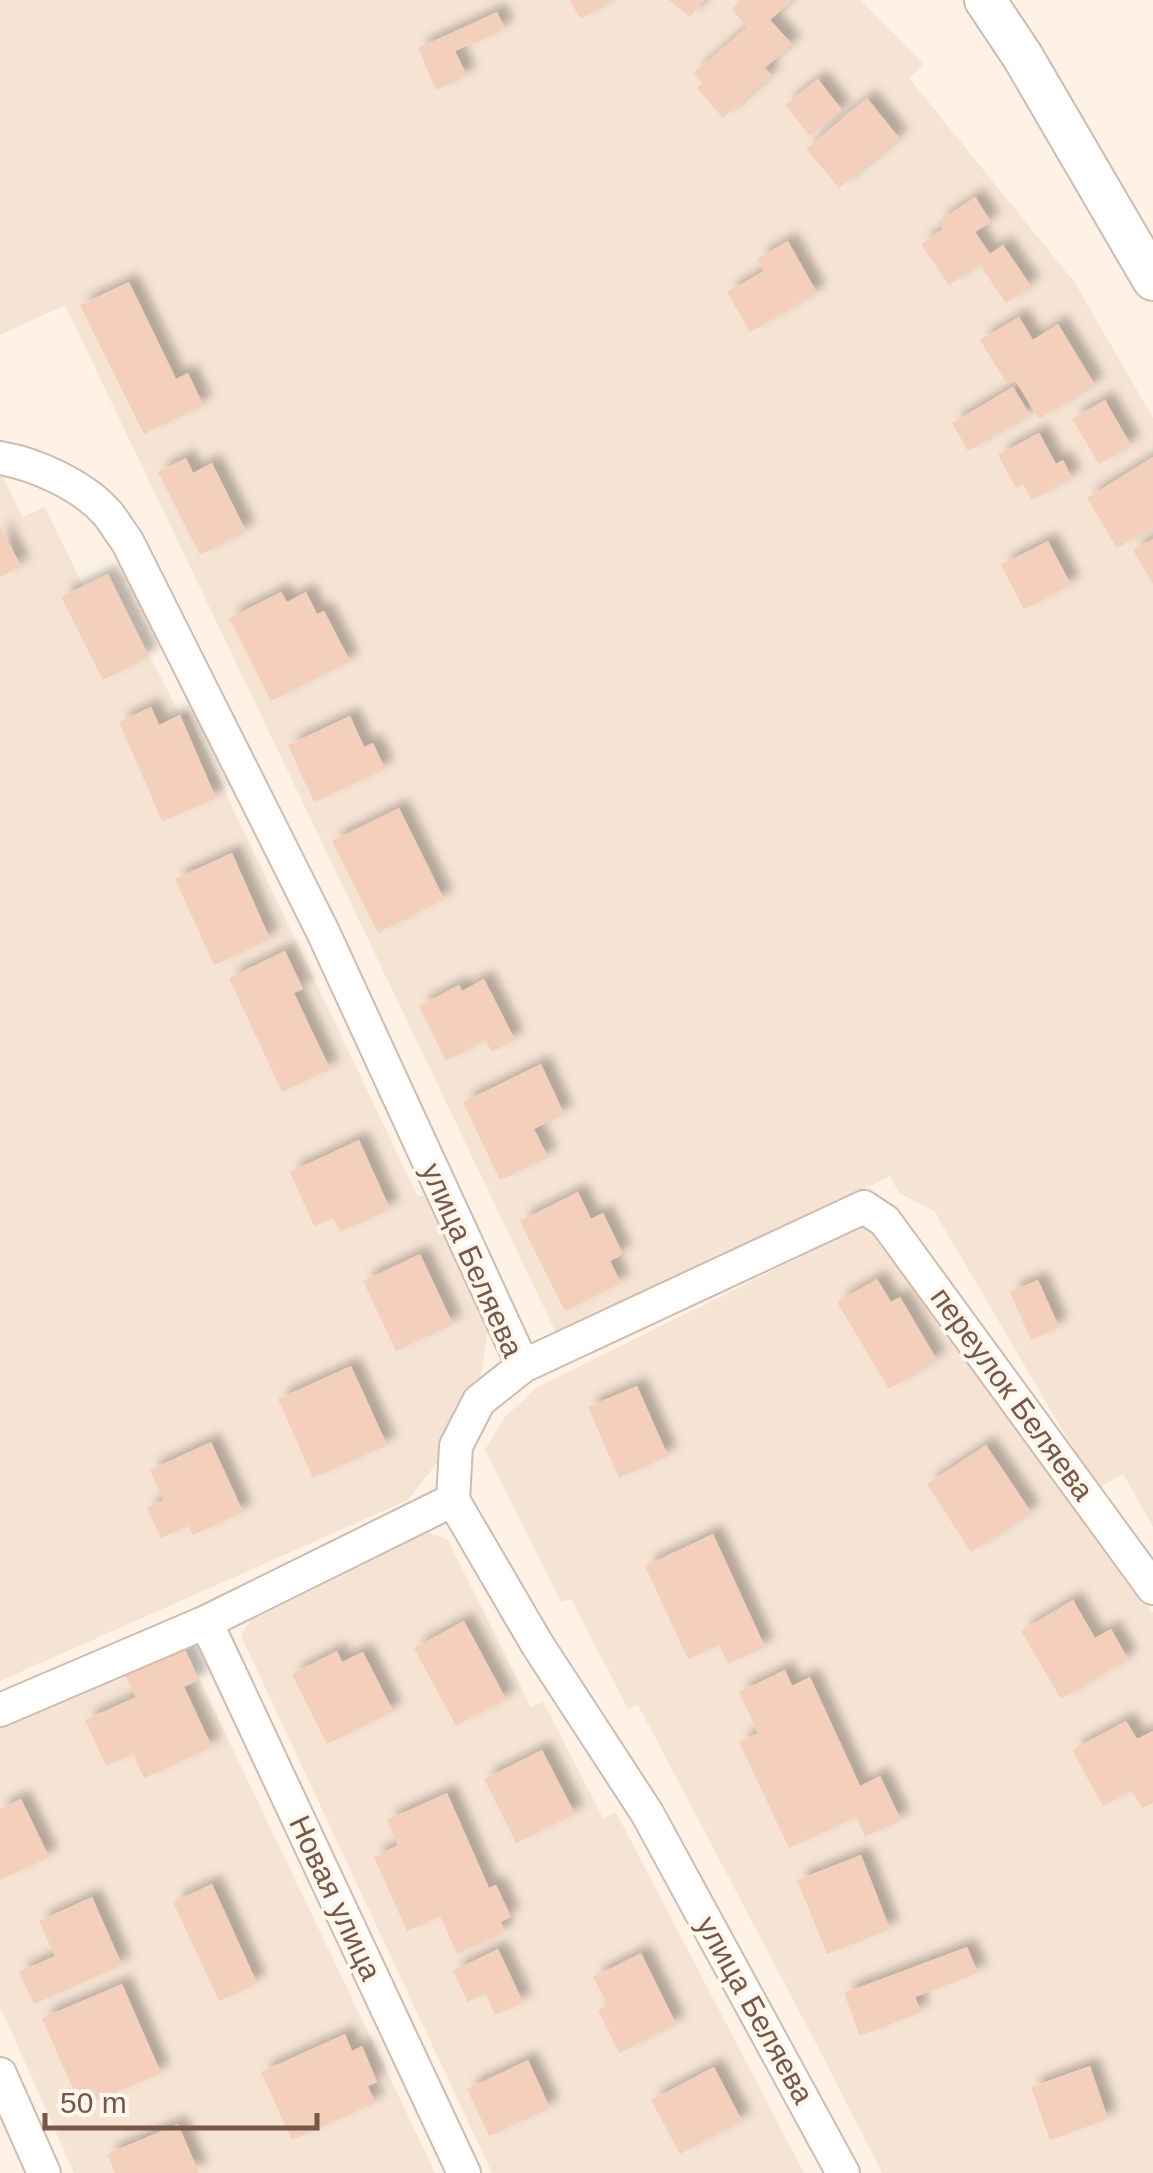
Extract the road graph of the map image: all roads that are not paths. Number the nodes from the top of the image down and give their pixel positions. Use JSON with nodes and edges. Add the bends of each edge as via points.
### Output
{"nodes":[{"id":1,"x":985,"y":0,"type":"edge"},
{"id":2,"x":1153,"y":280,"type":"edge"},
{"id":3,"x":9,"y":459,"type":"edge"},
{"id":4,"x":523,"y":1366,"type":"junction"},
{"id":5,"x":453,"y":1500,"type":"junction"},
{"id":6,"x":1153,"y":1588,"type":"edge"},
{"id":7,"x":206,"y":1622,"type":"junction"},
{"id":8,"x":0,"y":1710,"type":"edge"},
{"id":9,"x":0,"y":2074,"type":"edge"},
{"id":10,"x":44,"y":2173,"type":"edge"},
{"id":11,"x":464,"y":2173,"type":"edge"},
{"id":12,"x":843,"y":2173,"type":"edge"}],
"edges":[{"from":1,"to":2,"type":"street"},
{"from":3,"to":4,"type":"street","name":"улица Беляева","via":[[68,483],[105,511],[127,541],[323,932]]},
{"from":4,"to":5,"type":"street","name":"улица Беляева","via":[[480,1401],[456,1446]]},
{"from":4,"to":6,"type":"street","name":"переулок Беляева","via":[[864,1207],[886,1221]]},
{"from":5,"to":7,"type":"street"},
{"from":5,"to":12,"type":"street","name":"улица Беляева","via":[[646,1813]]},
{"from":7,"to":8,"type":"street"},
{"from":7,"to":11,"type":"street","name":"Новая улица"},
{"from":9,"to":10,"type":"street"}]}
